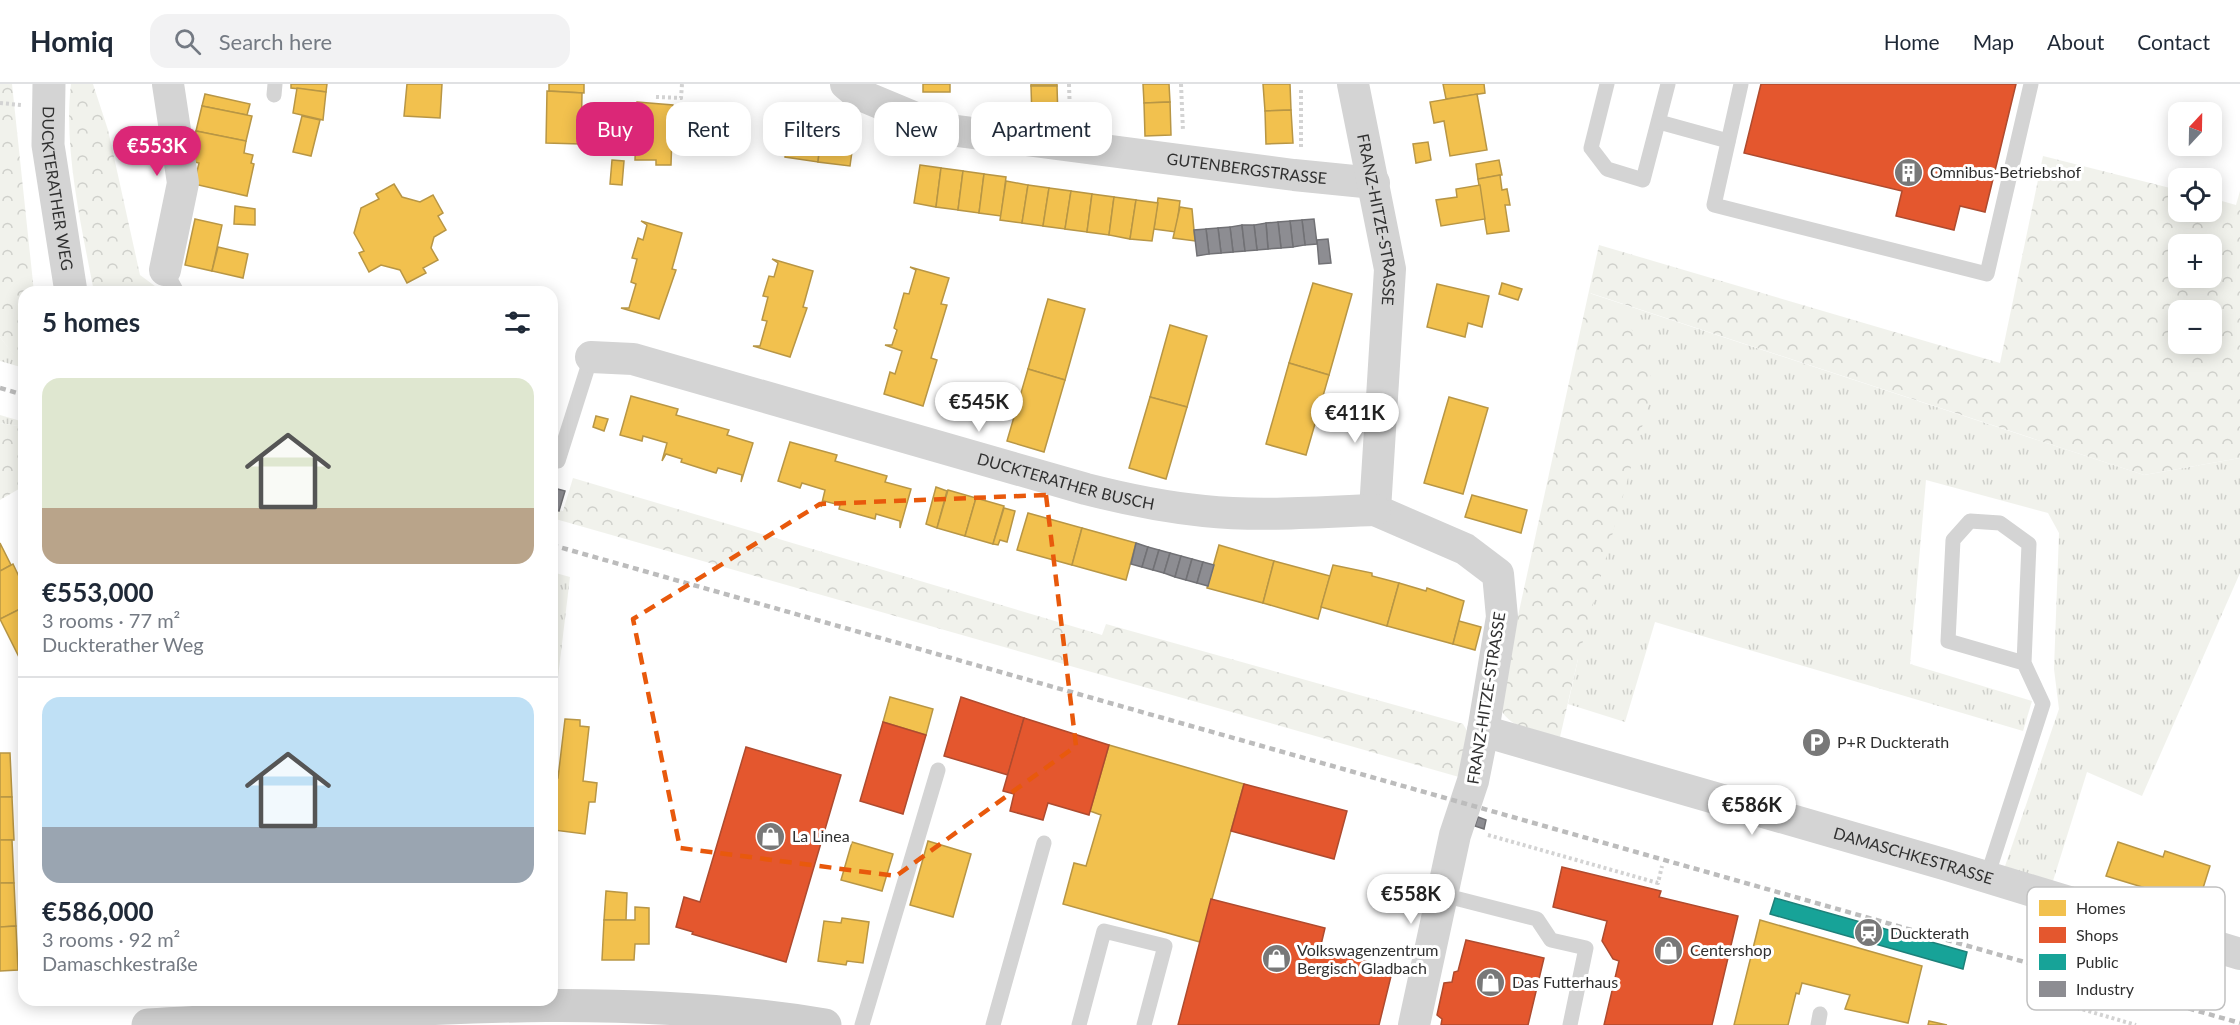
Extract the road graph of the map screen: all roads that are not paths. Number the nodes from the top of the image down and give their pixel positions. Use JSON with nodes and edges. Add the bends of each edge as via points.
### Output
{"nodes":[{"id":1,"x":49,"y":84,"type":"edge"},
{"id":2,"x":168,"y":84,"type":"edge"},
{"id":3,"x":846,"y":84,"type":"edge"},
{"id":4,"x":1353,"y":84,"type":"edge"},
{"id":5,"x":1607,"y":84,"type":"edge"},
{"id":6,"x":1668,"y":84,"type":"edge"},
{"id":7,"x":1742,"y":84,"type":"edge"},
{"id":8,"x":2031,"y":84,"type":"edge"},
{"id":9,"x":1659,"y":122,"type":"junction"},
{"id":10,"x":1728,"y":141,"type":"junction"},
{"id":11,"x":1374,"y":183,"type":"junction"},
{"id":12,"x":171,"y":281,"type":"edge"},
{"id":13,"x":70,"y":286,"type":"edge"},
{"id":14,"x":591,"y":357,"type":"joint"},
{"id":15,"x":558,"y":461,"type":"edge"},
{"id":16,"x":1375,"y":510,"type":"junction"},
{"id":17,"x":2024,"y":663,"type":"junction"},
{"id":18,"x":1483,"y":731,"type":"junction"},
{"id":19,"x":938,"y":770,"type":"dead end"},
{"id":20,"x":1044,"y":843,"type":"dead end"},
{"id":21,"x":1987,"y":877,"type":"junction"},
{"id":22,"x":2027,"y":889,"type":"edge"},
{"id":23,"x":1443,"y":895,"type":"junction"},
{"id":24,"x":2225,"y":949,"type":"edge"},
{"id":25,"x":2240,"y":954,"type":"edge"},
{"id":26,"x":449,"y":1006,"type":"edge"},
{"id":27,"x":539,"y":1006,"type":"edge"},
{"id":28,"x":265,"y":1015,"type":"edge"},
{"id":29,"x":625,"y":1015,"type":"edge"},
{"id":30,"x":148,"y":1025,"type":"edge"},
{"id":31,"x":825,"y":1025,"type":"edge"},
{"id":32,"x":862,"y":1025,"type":"edge"},
{"id":33,"x":993,"y":1025,"type":"edge"},
{"id":34,"x":1080,"y":1025,"type":"edge"},
{"id":35,"x":1144,"y":1025,"type":"edge"},
{"id":36,"x":1414,"y":1025,"type":"edge"},
{"id":37,"x":1570,"y":1025,"type":"edge"}],
"edges":[{"from":1,"to":13,"type":"street","name":"DUCKTERATHER WEG","via":[[48,145]]},
{"from":2,"to":12,"type":"street","via":[[183,183]]},
{"from":3,"to":11,"type":"street","name":"GUTENBERGSTRASSE","via":[[858,94],[942,129]]},
{"from":4,"to":11,"type":"street","name":"FRANZ-HITZE-STRASSE"},
{"from":5,"to":9,"type":"lane","via":[[1591,148],[1607,169],[1644,180]]},
{"from":6,"to":9,"type":"lane"},
{"from":7,"to":10,"type":"lane"},
{"from":8,"to":10,"type":"lane","via":[[1987,274],[1714,205]]},
{"from":9,"to":10,"type":"lane"},
{"from":11,"to":16,"type":"street","name":"FRANZ-HITZE-STRASSE","via":[[1390,269]]},
{"from":14,"to":15,"type":"lane"},
{"from":14,"to":16,"type":"street","name":"DUCKTERATHER BUSCH","via":[[633,359],[1147,504],[1206,512]]},
{"from":16,"to":18,"type":"street","name":"FRANZ-HITZE-STRASSE","via":[[1465,549],[1498,574],[1502,617]]},
{"from":17,"to":17,"type":"lane","via":[[2030,543],[2000,523],[1970,521],[1953,540],[1947,641]]},
{"from":17,"to":21,"type":"lane","via":[[2043,704]]},
{"from":18,"to":21,"type":"street","name":"DAMASCHKESTRASSE"},
{"from":18,"to":23,"type":"street","name":"FRANZ-HITZE-STRASSE"},
{"from":19,"to":32,"type":"lane"},
{"from":20,"to":33,"type":"lane"},
{"from":21,"to":22,"type":"street","name":"DAMASCHKESTRASSE"},
{"from":23,"to":36,"type":"street","name":"FRANZ-HITZE-STRASSE"},
{"from":23,"to":37,"type":"lane","via":[[1537,919],[1551,940],[1586,948]]},
{"from":24,"to":25,"type":"street","name":"DAMASCHKESTRASSE"},
{"from":26,"to":28,"type":"main road"},
{"from":27,"to":29,"type":"main road"},
{"from":28,"to":30,"type":"main road"},
{"from":29,"to":31,"type":"main road","via":[[723,1012]]},
{"from":34,"to":35,"type":"lane","via":[[1104,931],[1165,946]]}]}
